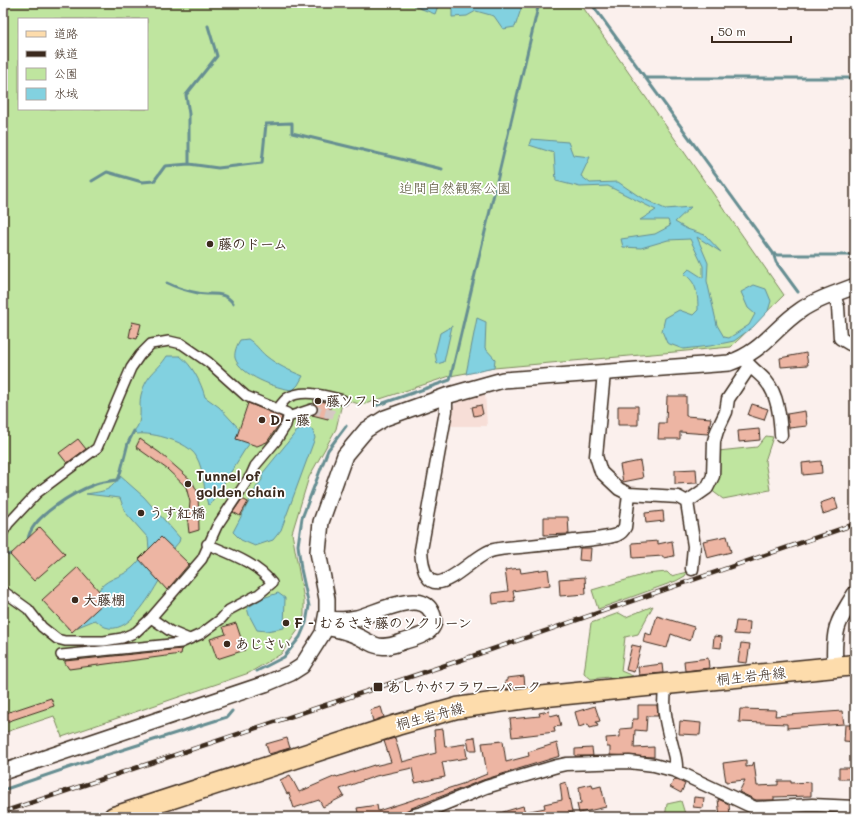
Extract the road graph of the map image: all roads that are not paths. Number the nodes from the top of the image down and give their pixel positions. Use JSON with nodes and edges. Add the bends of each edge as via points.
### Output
{"nodes":[{"id":1,"x":855,"y":286,"type":"edge"},
{"id":2,"x":834,"y":295,"type":"junction"},
{"id":3,"x":855,"y":344,"type":"edge"},
{"id":4,"x":747,"y":362,"type":"junction"},
{"id":5,"x":604,"y":373,"type":"junction"},
{"id":6,"x":446,"y":396,"type":"junction"},
{"id":7,"x":343,"y":400,"type":"dead end"},
{"id":8,"x":312,"y":409,"type":"tunnel mouth"},
{"id":9,"x":277,"y":410,"type":"junction"},
{"id":10,"x":288,"y":417,"type":"junction"},
{"id":11,"x":781,"y":435,"type":"dead end"},
{"id":12,"x":629,"y":494,"type":"junction"},
{"id":13,"x":687,"y":502,"type":"junction"},
{"id":14,"x":3,"y":532,"type":"edge"},
{"id":15,"x":207,"y":544,"type":"junction"},
{"id":16,"x":692,"y":569,"type":"dead end"},
{"id":17,"x":3,"y":591,"type":"edge"},
{"id":18,"x":855,"y":594,"type":"edge"},
{"id":19,"x":150,"y":618,"type":"junction"},
{"id":20,"x":325,"y":622,"type":"junction"},
{"id":21,"x":189,"y":639,"type":"junction"},
{"id":22,"x":65,"y":641,"type":"junction"},
{"id":23,"x":855,"y":665,"type":"edge"},
{"id":24,"x":835,"y":667,"type":"junction"},
{"id":25,"x":666,"y":685,"type":"junction"},
{"id":26,"x":676,"y":771,"type":"junction"},
{"id":27,"x":3,"y":772,"type":"edge"},
{"id":28,"x":855,"y":807,"type":"edge"},
{"id":29,"x":411,"y":816,"type":"edge"},
{"id":30,"x":114,"y":817,"type":"edge"}],
"edges":[{"from":1,"to":2,"type":"street"},
{"from":2,"to":3,"type":"street","via":[[838,307],[840,338]]},
{"from":2,"to":4,"type":"street","via":[[801,310]]},
{"from":4,"to":5,"type":"street"},
{"from":4,"to":11,"type":"street","via":[[760,374],[772,391],[778,409]]},
{"from":4,"to":13,"type":"street","via":[[728,399],[726,412],[717,430],[713,476],[707,488]]},
{"from":5,"to":6,"type":"street","via":[[502,380]]},
{"from":5,"to":12,"type":"street","via":[[597,462],[601,472],[616,487]]},
{"from":6,"to":12,"type":"street","via":[[446,411],[421,550],[422,567],[425,575],[431,580],[441,582],[450,579],[492,550],[617,535],[625,527]]},
{"from":6,"to":20,"type":"street","via":[[385,418],[366,430],[345,455],[321,522],[318,552],[327,599]]},
{"from":7,"to":9,"type":"street","via":[[315,394],[296,395],[287,398]]},
{"from":8,"to":10,"type":"street"},
{"from":9,"to":10,"type":"street"},
{"from":9,"to":14,"type":"street","via":[[246,396],[208,362],[182,344],[169,341],[151,344],[131,368],[97,448],[37,493]]},
{"from":10,"to":15,"type":"street","via":[[279,436],[255,466]]},
{"from":12,"to":13,"type":"street","via":[[678,497]]},
{"from":13,"to":16,"type":"street","via":[[694,546]]},
{"from":15,"to":19,"type":"street","via":[[202,559]]},
{"from":15,"to":21,"type":"street","via":[[264,572],[272,583],[259,594],[229,610],[201,634]]},
{"from":17,"to":22,"type":"street","via":[[28,609],[42,627],[57,639]]},
{"from":18,"to":24,"type":"street","via":[[838,622],[834,642]]},
{"from":19,"to":21,"type":"street","via":[[170,632]]},
{"from":19,"to":22,"type":"street","via":[[136,632],[122,638],[104,641]]},
{"from":20,"to":20,"type":"street","via":[[355,619],[406,602],[419,601],[427,604],[434,623],[427,634],[380,647]]},
{"from":20,"to":27,"type":"street","via":[[323,633],[308,658],[302,666],[291,673]]},
{"from":21,"to":22,"type":"street","via":[[182,643],[60,658]]},
{"from":23,"to":24,"type":"main road","name":"桐生岩舟線"},
{"from":24,"to":25,"type":"main road","name":"桐生岩舟線"},
{"from":25,"to":26,"type":"street","via":[[663,697],[665,717]]},
{"from":25,"to":30,"type":"main road","name":"桐生岩舟線","via":[[497,702],[443,711]]},
{"from":26,"to":28,"type":"street","via":[[755,808],[812,805]]},
{"from":26,"to":29,"type":"street","via":[[628,762],[566,764],[486,787]]}]}
